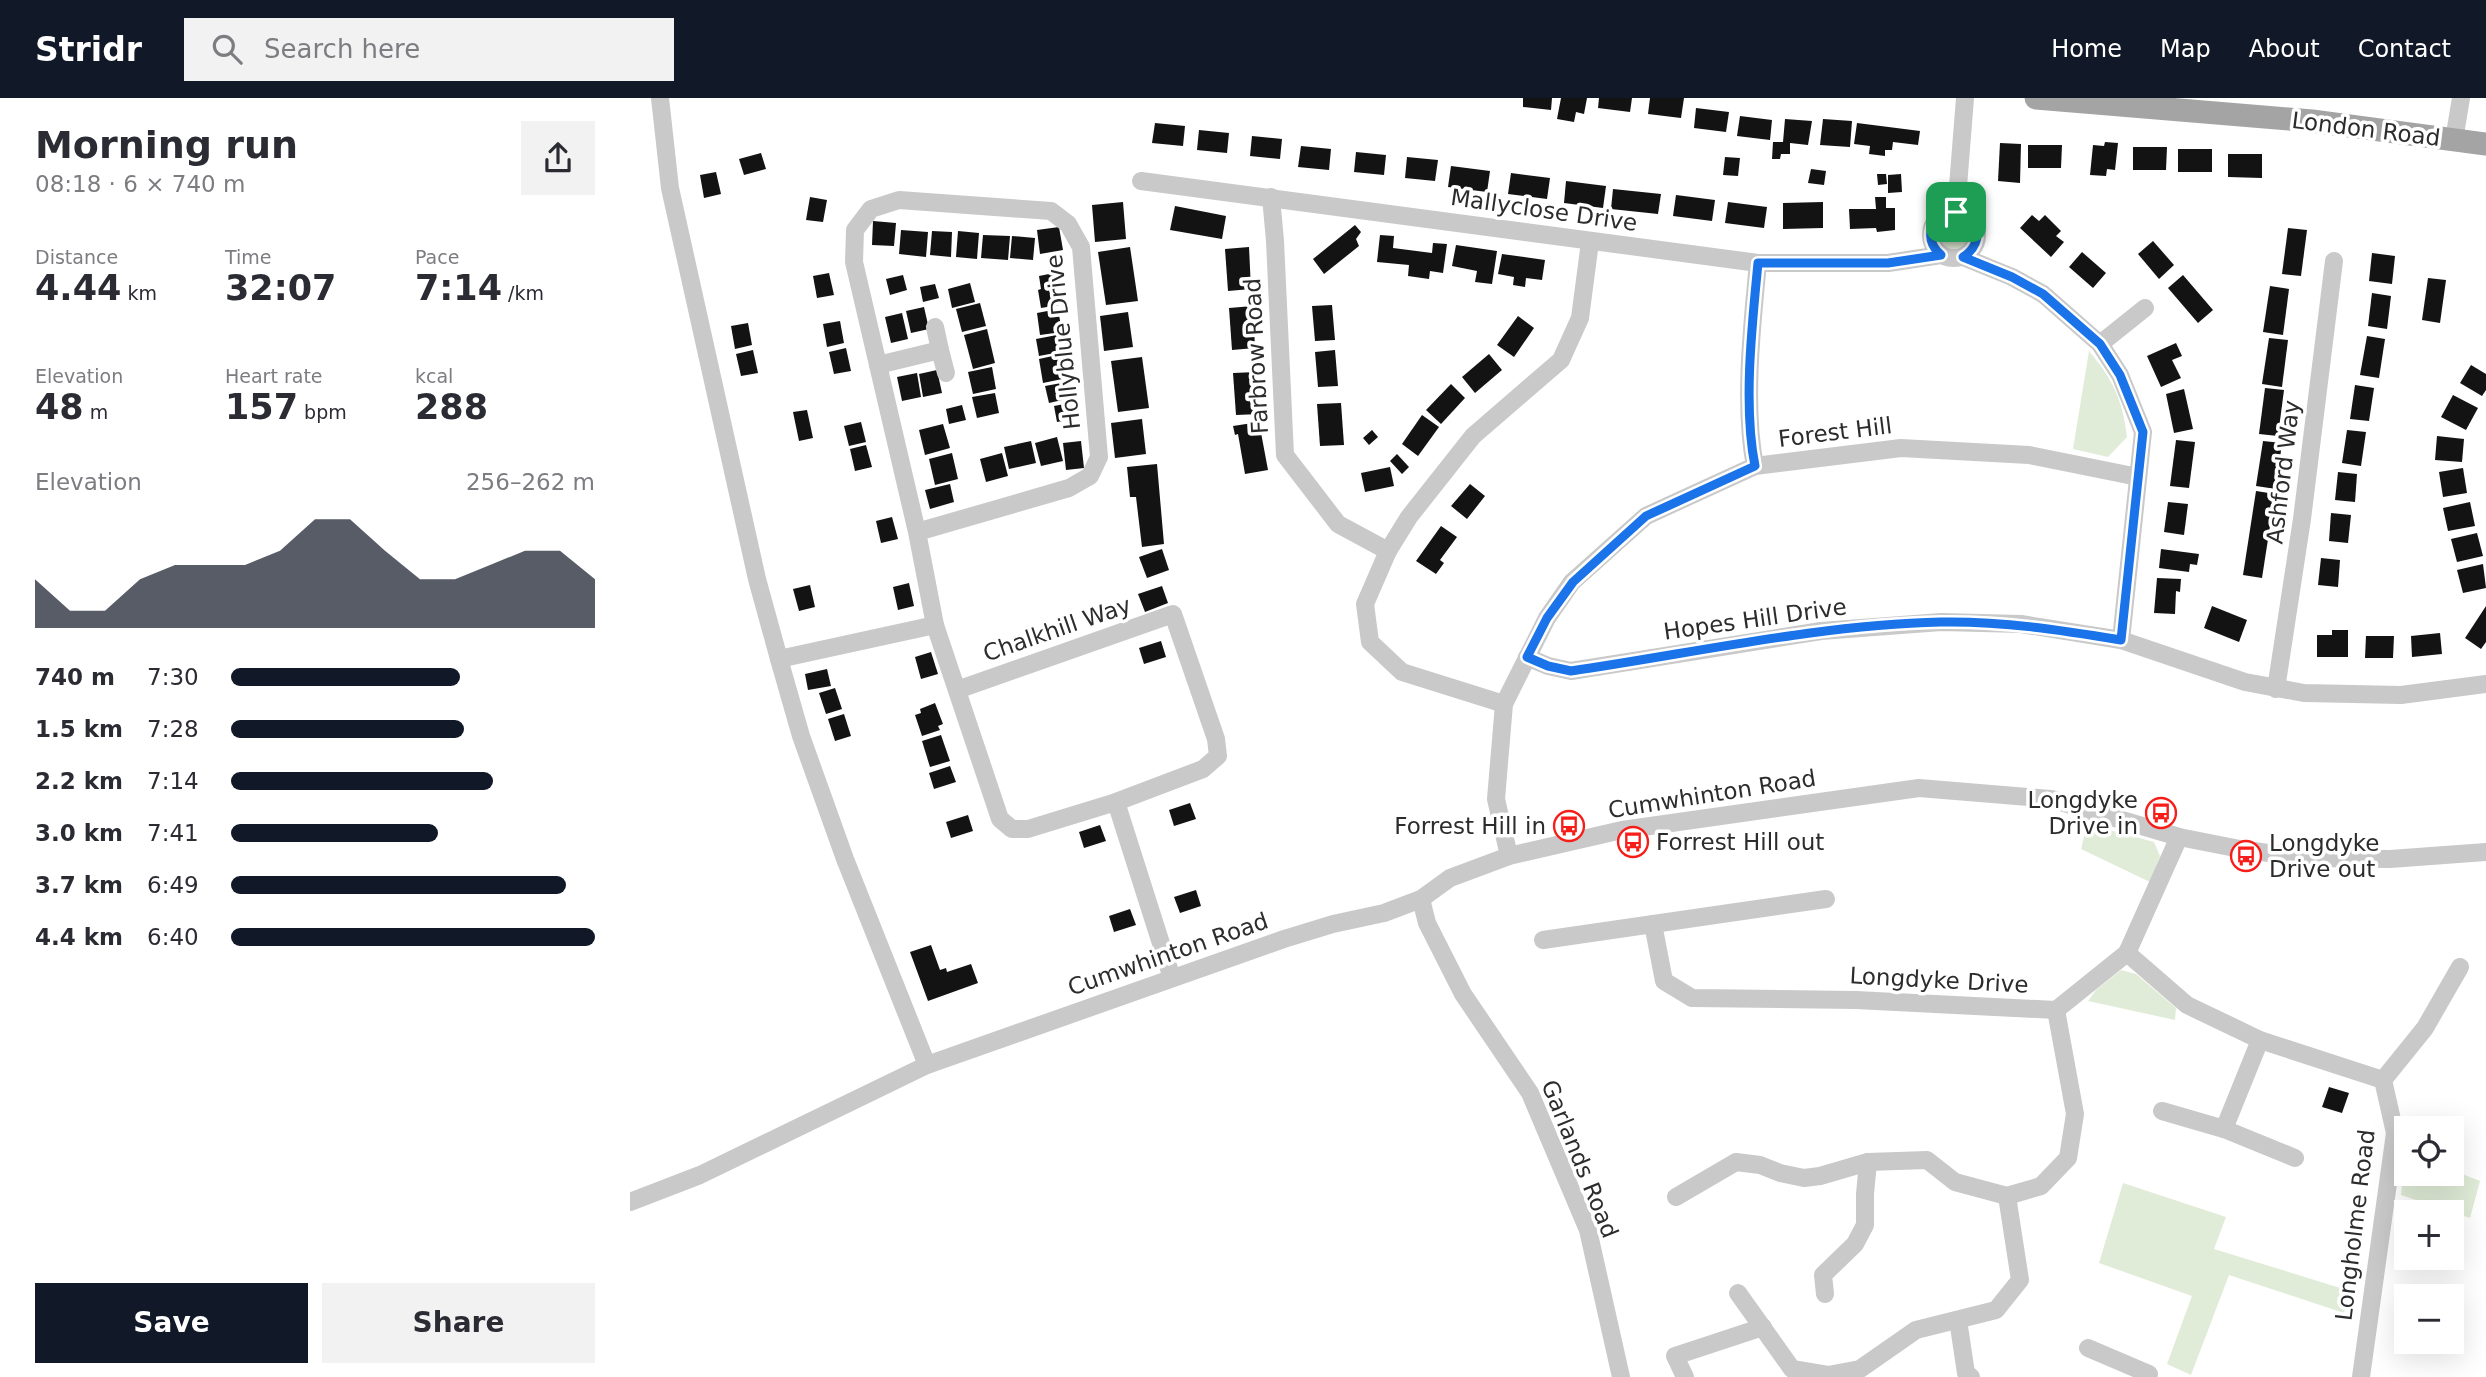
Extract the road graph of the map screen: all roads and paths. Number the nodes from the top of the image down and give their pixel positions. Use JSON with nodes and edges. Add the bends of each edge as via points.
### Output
{"nodes":[{"id":1,"x":660,"y":98,"type":"edge"},
{"id":2,"x":1965,"y":98,"type":"edge"},
{"id":3,"x":2036,"y":98,"type":"edge"},
{"id":4,"x":2461,"y":98,"type":"edge"},
{"id":5,"x":2454,"y":140,"type":"junction"},
{"id":6,"x":2486,"y":144,"type":"edge"},
{"id":7,"x":1141,"y":181,"type":"dead end"},
{"id":8,"x":1271,"y":197,"type":"junction"},
{"id":9,"x":1956,"y":212,"type":"junction"},
{"id":10,"x":1590,"y":242,"type":"junction"},
{"id":11,"x":1941,"y":255,"type":"junction"},
{"id":12,"x":1963,"y":257,"type":"junction"},
{"id":13,"x":2333,"y":261,"type":"dead end"},
{"id":14,"x":1758,"y":263,"type":"junction"},
{"id":15,"x":2145,"y":308,"type":"dead end"},
{"id":16,"x":935,"y":327,"type":"dead end"},
{"id":17,"x":2100,"y":344,"type":"junction"},
{"id":18,"x":940,"y":350,"type":"junction"},
{"id":19,"x":878,"y":365,"type":"junction"},
{"id":20,"x":946,"y":373,"type":"dead end"},
{"id":21,"x":1755,"y":466,"type":"junction"},
{"id":22,"x":2138,"y":477,"type":"junction"},
{"id":23,"x":917,"y":532,"type":"junction"},
{"id":24,"x":1388,"y":551,"type":"junction"},
{"id":25,"x":935,"y":625,"type":"junction"},
{"id":26,"x":2121,"y":640,"type":"junction"},
{"id":27,"x":1527,"y":657,"type":"junction"},
{"id":28,"x":779,"y":659,"type":"junction"},
{"id":29,"x":2486,"y":684,"type":"edge"},
{"id":30,"x":2276,"y":689,"type":"junction"},
{"id":31,"x":957,"y":690,"type":"junction"},
{"id":32,"x":1504,"y":704,"type":"junction"},
{"id":33,"x":1116,"y":802,"type":"junction"},
{"id":34,"x":2179,"y":837,"type":"junction"},
{"id":35,"x":2486,"y":852,"type":"edge"},
{"id":36,"x":1509,"y":856,"type":"junction"},
{"id":37,"x":1421,"y":899,"type":"junction"},
{"id":38,"x":1826,"y":899,"type":"dead end"},
{"id":39,"x":1653,"y":924,"type":"junction"},
{"id":40,"x":1543,"y":940,"type":"dead end"},
{"id":41,"x":2127,"y":953,"type":"junction"},
{"id":42,"x":2460,"y":967,"type":"dead end"},
{"id":43,"x":1172,"y":978,"type":"junction"},
{"id":44,"x":2056,"y":1010,"type":"junction"},
{"id":45,"x":2260,"y":1040,"type":"junction"},
{"id":46,"x":928,"y":1065,"type":"junction"},
{"id":47,"x":2384,"y":1080,"type":"junction"},
{"id":48,"x":2162,"y":1111,"type":"dead end"},
{"id":49,"x":2224,"y":1129,"type":"junction"},
{"id":50,"x":2295,"y":1158,"type":"dead end"},
{"id":51,"x":1868,"y":1162,"type":"junction"},
{"id":52,"x":2007,"y":1196,"type":"junction"},
{"id":53,"x":1676,"y":1197,"type":"dead end"},
{"id":54,"x":630,"y":1202,"type":"edge"},
{"id":55,"x":1738,"y":1293,"type":"dead end"},
{"id":56,"x":1825,"y":1294,"type":"dead end"},
{"id":57,"x":1958,"y":1320,"type":"junction"},
{"id":58,"x":1763,"y":1327,"type":"junction"},
{"id":59,"x":2088,"y":1348,"type":"dead end"},
{"id":60,"x":2152,"y":1376,"type":"edge"},
{"id":61,"x":1621,"y":1377,"type":"edge"},
{"id":62,"x":1685,"y":1377,"type":"edge"},
{"id":63,"x":1971,"y":1377,"type":"edge"},
{"id":64,"x":2361,"y":1377,"type":"edge"}],
"edges":[{"from":1,"to":28,"type":"street","via":[[670,188],[754,567]]},
{"from":2,"to":9,"type":"street"},
{"from":3,"to":5,"type":"main road","name":"London Road","via":[[2312,121]]},
{"from":4,"to":5,"type":"street"},
{"from":5,"to":6,"type":"main road","name":"London Road"},
{"from":7,"to":8,"type":"street","name":"Mallyclose Drive"},
{"from":8,"to":10,"type":"street","name":"Mallyclose Drive"},
{"from":8,"to":24,"type":"street","name":"Farbrow Road","via":[[1285,455],[1338,524]]},
{"from":9,"to":11,"type":"street","via":[[1942,215],[1933,225],[1930,238]]},
{"from":9,"to":12,"type":"street","via":[[1973,222],[1977,235],[1973,248]]},
{"from":10,"to":14,"type":"street","name":"Mallyclose Drive"},
{"from":10,"to":24,"type":"street","via":[[1580,318],[1561,360],[1473,436]]},
{"from":11,"to":12,"type":"street","name":"Mallyclose Drive"},
{"from":11,"to":14,"type":"street","name":"Mallyclose Drive","via":[[1888,263]]},
{"from":12,"to":17,"type":"street","name":"Mallyclose Drive","via":[[2043,294]]},
{"from":13,"to":30,"type":"street","name":"Ashford Way"},
{"from":14,"to":21,"type":"street","via":[[1749,436]]},
{"from":15,"to":17,"type":"street"},
{"from":16,"to":18,"type":"street"},
{"from":17,"to":22,"type":"street","name":"Mallyclose Drive","via":[[2120,375],[2143,432]]},
{"from":18,"to":19,"type":"street"},
{"from":18,"to":20,"type":"street"},
{"from":19,"to":23,"type":"street","name":"Hollyblue Drive"},
{"from":19,"to":23,"type":"street","name":"Hollyblue Drive","via":[[854,262],[855,230],[871,209],[899,200],[1051,211],[1068,224],[1081,247],[1099,457],[1090,476],[1069,488]]},
{"from":21,"to":22,"type":"street","name":"Forest Hill","via":[[1901,448],[2029,454]]},
{"from":21,"to":27,"type":"street","name":"Forest Hill","via":[[1646,516],[1573,582]]},
{"from":22,"to":26,"type":"street","name":"Mallyclose Drive"},
{"from":23,"to":25,"type":"street","name":"Hollyblue Drive"},
{"from":24,"to":32,"type":"street","via":[[1364,604],[1370,642],[1402,672]]},
{"from":25,"to":28,"type":"street"},
{"from":25,"to":31,"type":"street","name":"Hollyblue Drive"},
{"from":26,"to":27,"type":"street","name":"Hopes Hill Drive","via":[[2021,624],[1941,622],[1821,631],[1571,671]]},
{"from":26,"to":30,"type":"street","name":"Hopes Hill Drive"},
{"from":27,"to":32,"type":"street","name":"Forest Hill"},
{"from":28,"to":46,"type":"street","via":[[845,859]]},
{"from":29,"to":30,"type":"street","name":"Hopes Hill Drive","via":[[2401,695]]},
{"from":31,"to":33,"type":"street","name":"Hollyblue Drive","via":[[1000,819],[1012,829],[1028,829]]},
{"from":31,"to":33,"type":"street","name":"Chalkhill Way","via":[[1173,614],[1218,756],[1203,769]]},
{"from":32,"to":36,"type":"street","name":"Forest Hill","via":[[1496,799]]},
{"from":33,"to":43,"type":"street"},
{"from":34,"to":35,"type":"street","name":"Cumwhinton Road","via":[[2304,858],[2390,859]]},
{"from":34,"to":36,"type":"street","name":"Cumwhinton Road","via":[[2051,799],[1919,788],[1622,831]]},
{"from":34,"to":41,"type":"street","name":"Longdyke Drive"},
{"from":36,"to":37,"type":"street","name":"Cumwhinton Road","via":[[1450,878]]},
{"from":37,"to":43,"type":"street","name":"Cumwhinton Road"},
{"from":37,"to":61,"type":"street","name":"Garlands Road","via":[[1427,923],[1463,994],[1530,1093],[1588,1230]]},
{"from":38,"to":39,"type":"street"},
{"from":39,"to":40,"type":"street"},
{"from":39,"to":44,"type":"street","name":"Longdyke Drive","via":[[1664,981],[1692,998]]},
{"from":41,"to":44,"type":"street","name":"Longdyke Drive"},
{"from":41,"to":45,"type":"street","via":[[2187,1005]]},
{"from":42,"to":47,"type":"street","via":[[2425,1028]]},
{"from":43,"to":46,"type":"street","name":"Cumwhinton Road"},
{"from":44,"to":52,"type":"street","via":[[2075,1114],[2068,1158],[2041,1186]]},
{"from":45,"to":47,"type":"street"},
{"from":45,"to":49,"type":"street"},
{"from":46,"to":54,"type":"street","name":"Cumwhinton Road","via":[[700,1175]]},
{"from":47,"to":64,"type":"street","name":"Longholme Road","via":[[2395,1133]]},
{"from":48,"to":49,"type":"street"},
{"from":49,"to":50,"type":"street"},
{"from":51,"to":52,"type":"street","via":[[1927,1160],[1955,1182]]},
{"from":51,"to":53,"type":"street","via":[[1804,1178],[1736,1162]]},
{"from":51,"to":56,"type":"street","via":[[1865,1225],[1855,1244],[1823,1275]]},
{"from":52,"to":57,"type":"street","via":[[2020,1280],[1996,1310]]},
{"from":55,"to":58,"type":"street"},
{"from":57,"to":58,"type":"street","via":[[1916,1330],[1860,1369],[1828,1375],[1792,1369]]},
{"from":57,"to":63,"type":"street","via":[[1966,1373]]},
{"from":58,"to":62,"type":"street","via":[[1675,1356]]},
{"from":59,"to":60,"type":"street"}]}
